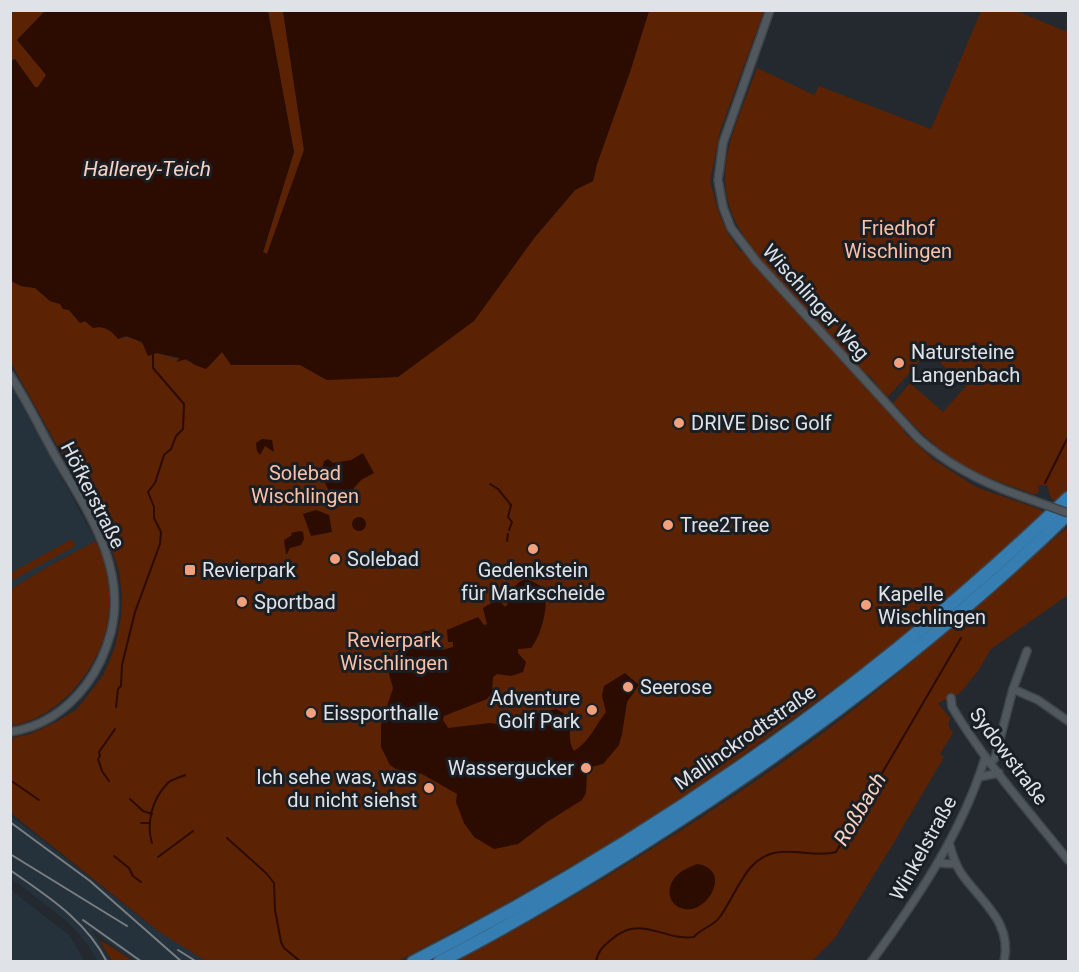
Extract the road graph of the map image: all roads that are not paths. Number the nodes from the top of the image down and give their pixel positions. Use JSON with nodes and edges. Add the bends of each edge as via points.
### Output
{"nodes":[{"id":1,"x":770,"y":10,"type":"edge"},
{"id":2,"x":10,"y":375,"type":"edge"},
{"id":3,"x":1068,"y":498,"type":"edge"},
{"id":4,"x":1068,"y":513,"type":"edge"},
{"id":5,"x":1027,"y":651,"type":"dead end"},
{"id":6,"x":1013,"y":689,"type":"junction"},
{"id":7,"x":951,"y":698,"type":"dead end"},
{"id":8,"x":1068,"y":721,"type":"edge"},
{"id":9,"x":10,"y":732,"type":"edge"},
{"id":10,"x":988,"y":760,"type":"junction"},
{"id":11,"x":999,"y":772,"type":"junction"},
{"id":12,"x":979,"y":777,"type":"junction"},
{"id":13,"x":949,"y":843,"type":"junction"},
{"id":14,"x":1068,"y":860,"type":"edge"},
{"id":15,"x":938,"y":862,"type":"junction"},
{"id":16,"x":956,"y":864,"type":"junction"},
{"id":17,"x":412,"y":962,"type":"edge"},
{"id":18,"x":439,"y":962,"type":"edge"},
{"id":19,"x":871,"y":962,"type":"edge"},
{"id":20,"x":1004,"y":962,"type":"edge"}],
"edges":[{"from":1,"to":4,"type":"street","name":"Wischlinger Weg","bridge":true,"via":[[719,159],[718,186],[732,228],[757,262],[918,438],[979,480]]},
{"from":2,"to":9,"type":"street","name":"Höfkerstraße","via":[[101,538],[115,598],[108,642],[87,684],[48,719]]},
{"from":3,"to":17,"type":"highway","name":"Mallinckrodtstraße","via":[[974,586],[884,661],[727,775],[618,847]]},
{"from":4,"to":18,"type":"highway","name":"Mallinckrodtstraße","via":[[948,622],[803,736],[624,857]]},
{"from":5,"to":6,"type":"street","name":"Winkelstraße"},
{"from":6,"to":8,"type":"street","via":[[1038,700]]},
{"from":6,"to":10,"type":"street","name":"Winkelstraße","via":[[995,758]]},
{"from":7,"to":10,"type":"street","name":"Sydowstraße","via":[[952,707]]},
{"from":10,"to":11,"type":"street","name":"Sydowstraße"},
{"from":10,"to":12,"type":"street","name":"Winkelstraße"},
{"from":11,"to":12,"type":"street"},
{"from":11,"to":14,"type":"street","name":"Sydowstraße"},
{"from":12,"to":13,"type":"street","name":"Winkelstraße"},
{"from":13,"to":15,"type":"street","name":"Winkelstraße"},
{"from":13,"to":16,"type":"street"},
{"from":15,"to":16,"type":"street"},
{"from":15,"to":19,"type":"street","name":"Winkelstraße"},
{"from":16,"to":20,"type":"street","via":[[1003,928]]}]}
